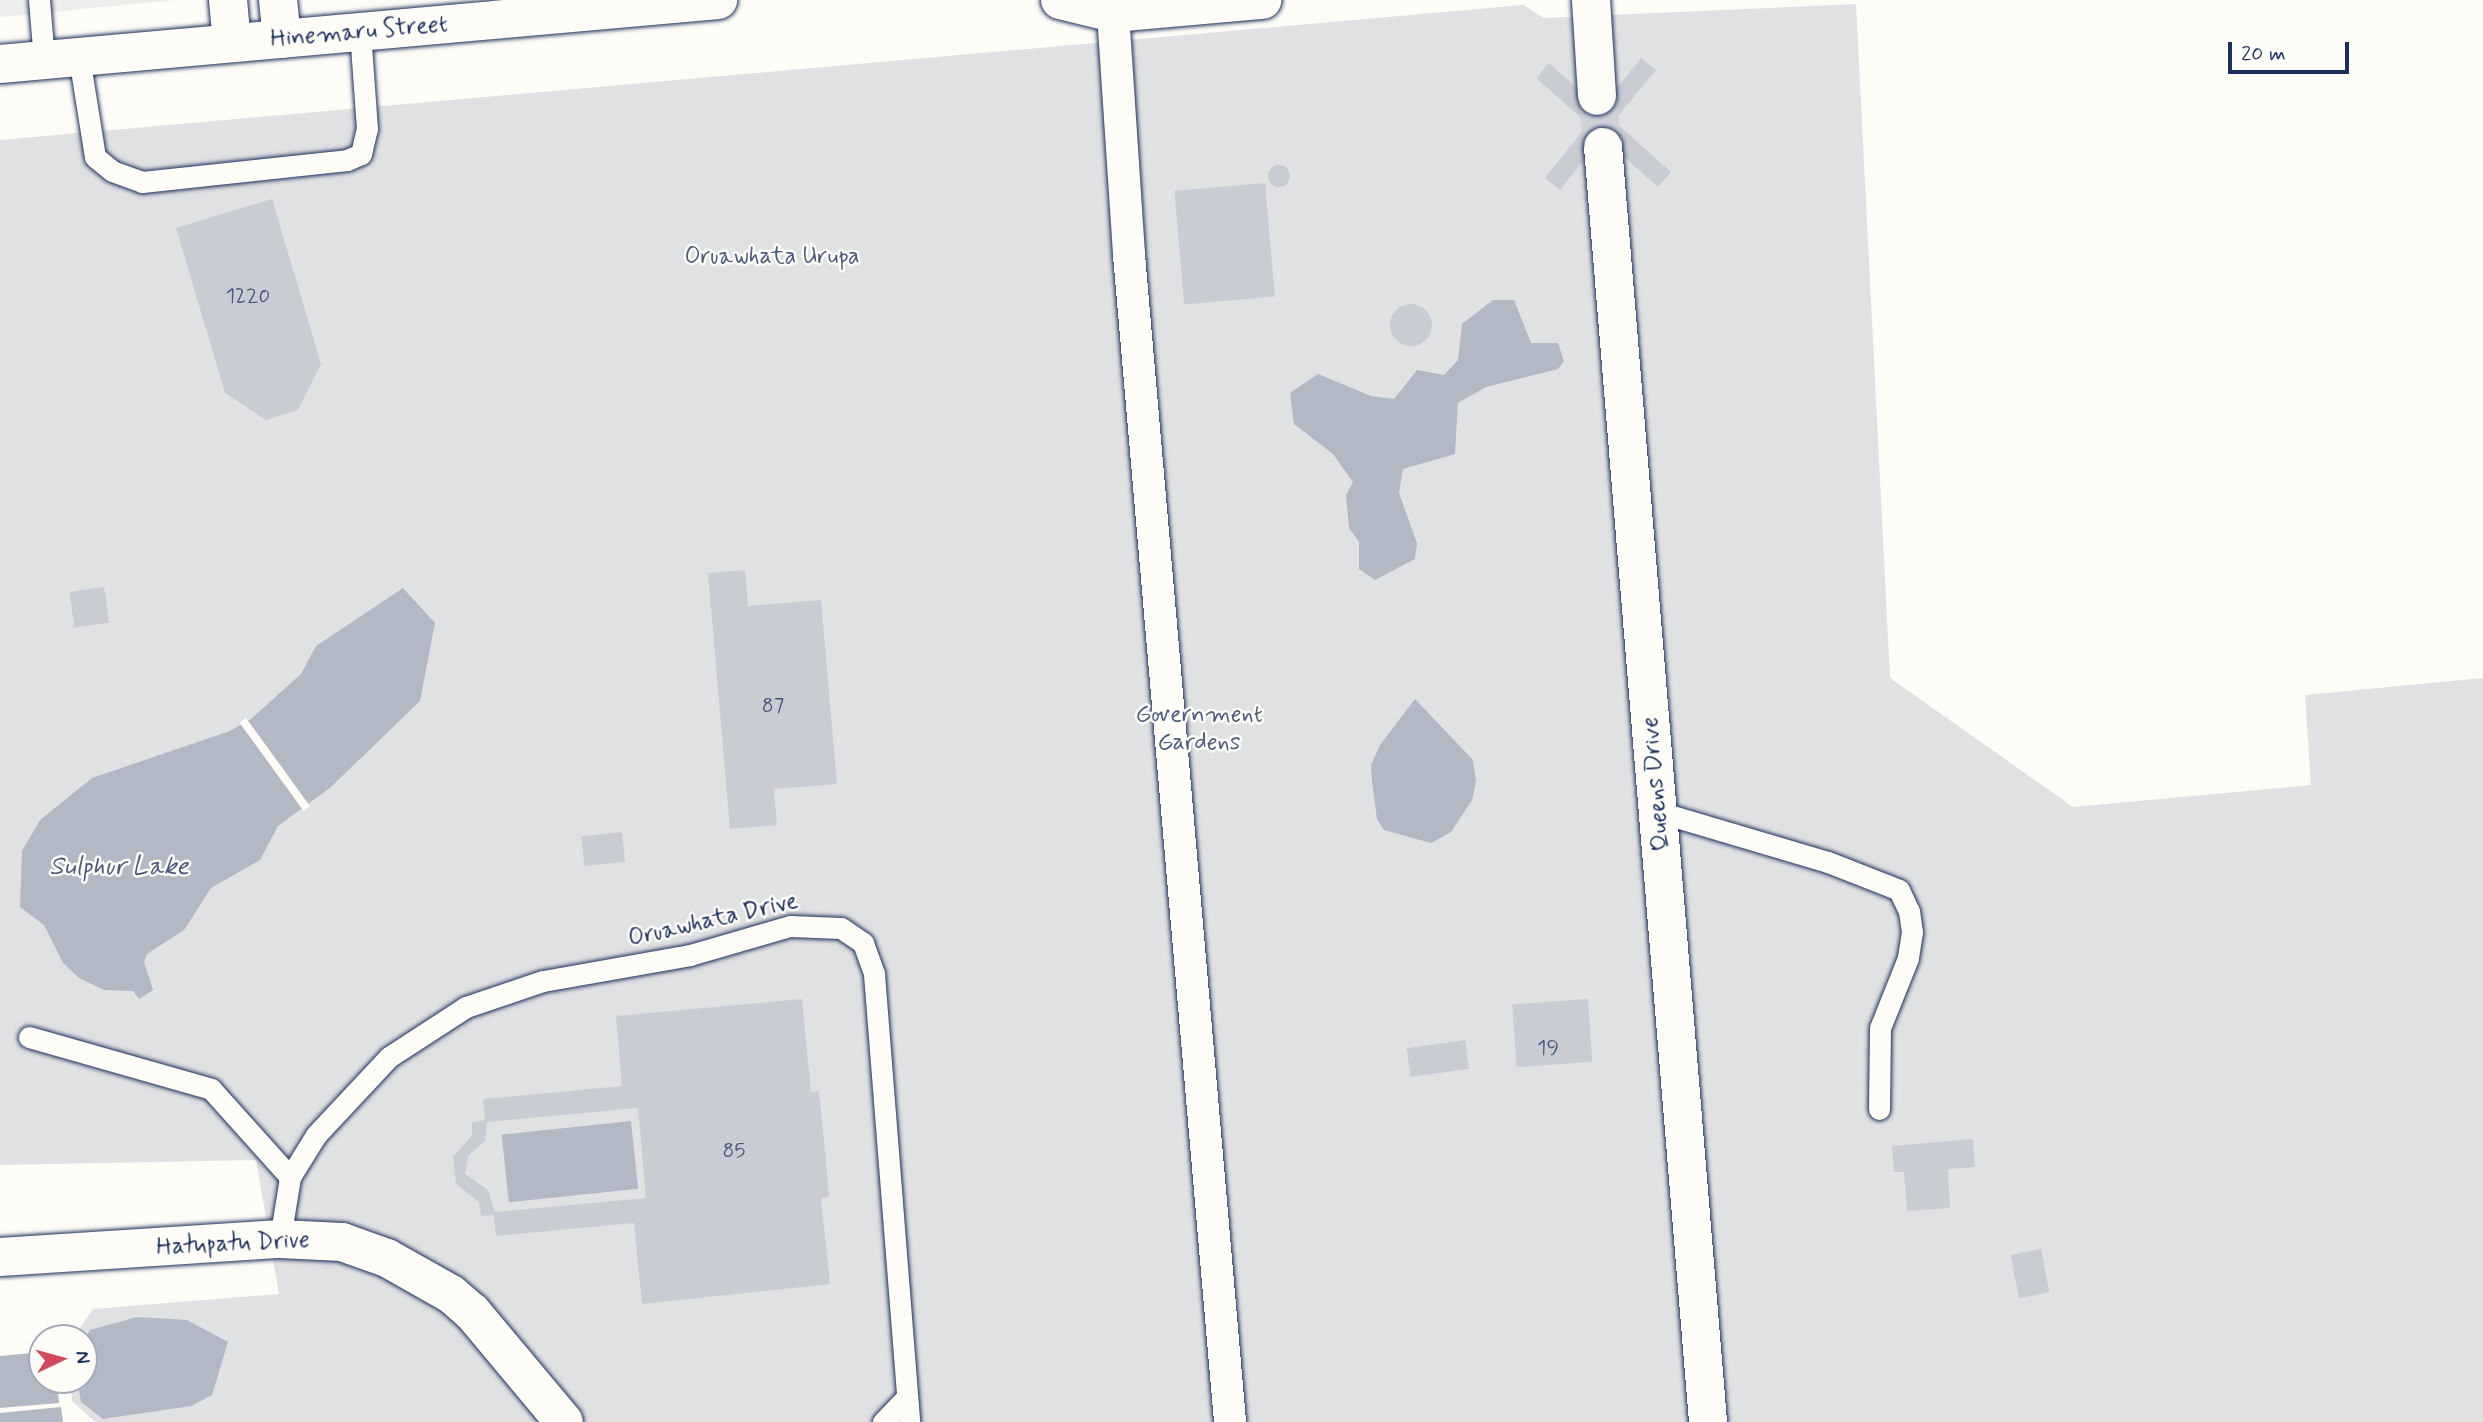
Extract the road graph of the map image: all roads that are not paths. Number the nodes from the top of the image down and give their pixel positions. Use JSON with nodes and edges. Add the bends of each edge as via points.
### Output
{"nodes":[{"id":1,"x":39,"y":0,"type":"edge"},
{"id":2,"x":228,"y":0,"type":"edge"},
{"id":3,"x":278,"y":0,"type":"edge"},
{"id":4,"x":718,"y":0,"type":"edge"},
{"id":5,"x":1060,"y":0,"type":"edge"},
{"id":6,"x":1262,"y":0,"type":"edge"},
{"id":7,"x":1591,"y":0,"type":"edge"},
{"id":8,"x":1113,"y":13,"type":"junction"},
{"id":9,"x":360,"y":32,"type":"junction"},
{"id":10,"x":282,"y":39,"type":"junction"},
{"id":11,"x":232,"y":43,"type":"junction"},
{"id":12,"x":61,"y":58,"type":"junction"},
{"id":13,"x":0,"y":64,"type":"edge"},
{"id":14,"x":1597,"y":96,"type":"tunnel mouth"},
{"id":15,"x":1602,"y":147,"type":"tunnel mouth"},
{"id":16,"x":1659,"y":812,"type":"junction"},
{"id":17,"x":29,"y":1037,"type":"dead end"},
{"id":18,"x":1879,"y":1109,"type":"dead end"},
{"id":19,"x":290,"y":1177,"type":"junction"},
{"id":20,"x":280,"y":1239,"type":"junction"},
{"id":21,"x":0,"y":1257,"type":"edge"},
{"id":22,"x":907,"y":1397,"type":"junction"},
{"id":23,"x":564,"y":1422,"type":"edge"},
{"id":24,"x":883,"y":1422,"type":"edge"},
{"id":25,"x":909,"y":1422,"type":"edge"},
{"id":26,"x":1230,"y":1422,"type":"edge"},
{"id":27,"x":1708,"y":1422,"type":"edge"}],
"edges":[{"from":1,"to":12,"type":"lane"},
{"from":2,"to":11,"type":"street"},
{"from":3,"to":10,"type":"street"},
{"from":4,"to":9,"type":"street","name":"Hinemaru Street"},
{"from":5,"to":8,"type":"street"},
{"from":6,"to":8,"type":"street"},
{"from":7,"to":14,"type":"street"},
{"from":8,"to":26,"type":"street","via":[[1129,256]]},
{"from":9,"to":10,"type":"street","name":"Hinemaru Street"},
{"from":9,"to":12,"type":"lane","via":[[367,129],[361,154],[347,160],[142,182],[112,171],[95,157]]},
{"from":10,"to":11,"type":"street","name":"Hinemaru Street"},
{"from":11,"to":12,"type":"street","name":"Hinemaru Street"},
{"from":12,"to":13,"type":"street","name":"Hinemaru Street"},
{"from":15,"to":16,"type":"street","name":"Queens Drive"},
{"from":16,"to":18,"type":"lane","via":[[1828,862],[1899,890],[1912,932],[1908,958],[1880,1028]]},
{"from":16,"to":27,"type":"street","name":"Queens Drive"},
{"from":17,"to":19,"type":"lane","via":[[211,1089]]},
{"from":19,"to":20,"type":"lane"},
{"from":19,"to":22,"type":"lane","name":"Oruawhata Drive","via":[[316,1135],[365,1079],[415,1038],[466,1007],[543,981],[691,955],[790,926],[841,928],[863,943],[874,974]]},
{"from":20,"to":21,"type":"street","name":"Hatupatu Drive"},
{"from":20,"to":23,"type":"street","name":"Hatupatu Drive","via":[[342,1242],[430,1280],[472,1312]]},
{"from":22,"to":24,"type":"lane"},
{"from":22,"to":25,"type":"lane","name":"Oruawhata Drive"}]}
